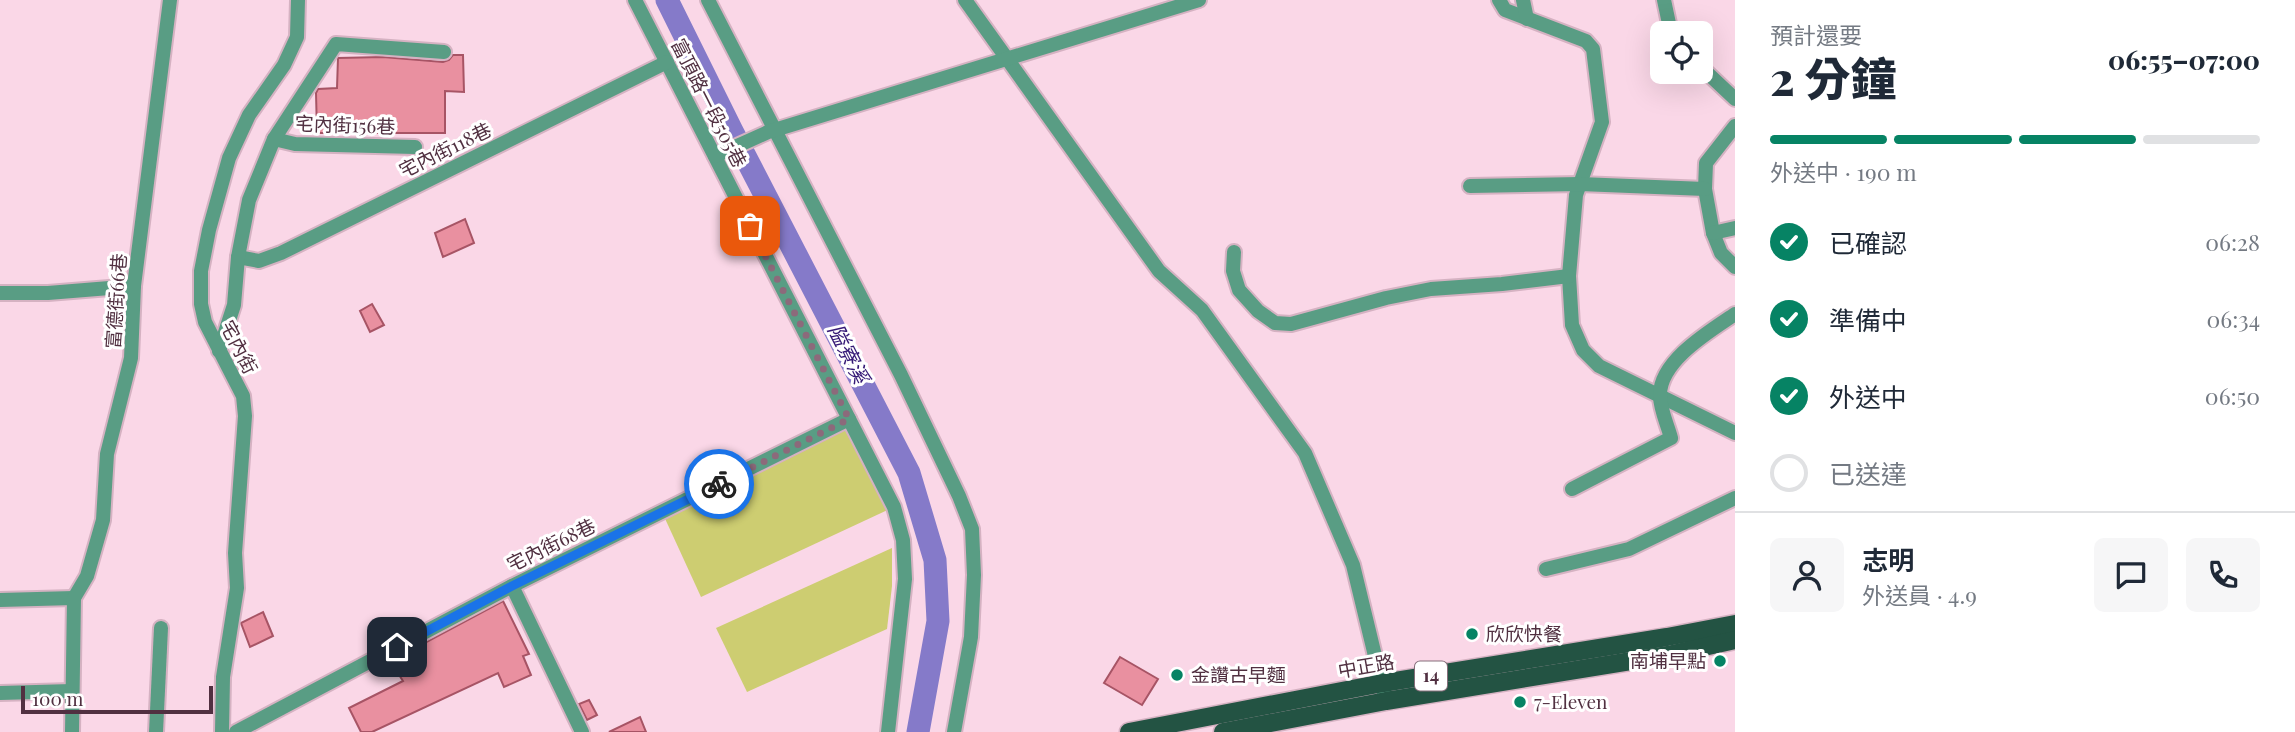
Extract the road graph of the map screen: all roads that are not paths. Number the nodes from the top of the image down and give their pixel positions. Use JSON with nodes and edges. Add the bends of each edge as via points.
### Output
{"nodes":[{"id":1,"x":170,"y":0,"type":"edge"},
{"id":2,"x":298,"y":0,"type":"edge"},
{"id":3,"x":635,"y":0,"type":"edge"},
{"id":4,"x":708,"y":0,"type":"edge"},
{"id":5,"x":965,"y":0,"type":"edge"},
{"id":6,"x":1199,"y":0,"type":"edge"},
{"id":7,"x":1499,"y":0,"type":"edge"},
{"id":8,"x":1523,"y":0,"type":"edge"},
{"id":9,"x":1664,"y":0,"type":"edge"},
{"id":10,"x":1527,"y":19,"type":"junction"},
{"id":11,"x":1668,"y":21,"type":"edge"},
{"id":12,"x":444,"y":52,"type":"dead end"},
{"id":13,"x":1005,"y":58,"type":"junction"},
{"id":14,"x":667,"y":62,"type":"junction"},
{"id":15,"x":1713,"y":78,"type":"edge"},
{"id":16,"x":1735,"y":99,"type":"edge"},
{"id":17,"x":1735,"y":126,"type":"edge"},
{"id":18,"x":771,"y":131,"type":"junction"},
{"id":19,"x":274,"y":139,"type":"junction"},
{"id":20,"x":415,"y":146,"type":"dead end"},
{"id":21,"x":719,"y":155,"type":"junction"},
{"id":22,"x":1580,"y":184,"type":"junction"},
{"id":23,"x":1470,"y":186,"type":"dead end"},
{"id":24,"x":1705,"y":189,"type":"junction"},
{"id":25,"x":1735,"y":228,"type":"edge"},
{"id":26,"x":1713,"y":233,"type":"junction"},
{"id":27,"x":1234,"y":252,"type":"dead end"},
{"id":28,"x":238,"y":257,"type":"junction"},
{"id":29,"x":1735,"y":267,"type":"edge"},
{"id":30,"x":1569,"y":276,"type":"junction"},
{"id":31,"x":134,"y":286,"type":"junction"},
{"id":32,"x":0,"y":293,"type":"edge"},
{"id":33,"x":1735,"y":314,"type":"edge"},
{"id":34,"x":219,"y":351,"type":"junction"},
{"id":35,"x":1660,"y":396,"type":"junction"},
{"id":36,"x":849,"y":419,"type":"junction"},
{"id":37,"x":1735,"y":433,"type":"edge"},
{"id":38,"x":1572,"y":489,"type":"dead end"},
{"id":39,"x":1735,"y":498,"type":"edge"},
{"id":40,"x":1546,"y":569,"type":"dead end"},
{"id":41,"x":512,"y":586,"type":"junction"},
{"id":42,"x":74,"y":598,"type":"junction"},
{"id":43,"x":0,"y":600,"type":"edge"},
{"id":44,"x":1735,"y":624,"type":"edge"},
{"id":45,"x":161,"y":628,"type":"dead end"},
{"id":46,"x":1735,"y":640,"type":"edge"},
{"id":47,"x":72,"y":691,"type":"junction"},
{"id":48,"x":1384,"y":692,"type":"junction"},
{"id":49,"x":0,"y":693,"type":"edge"},
{"id":50,"x":1191,"y":726,"type":"edge"},
{"id":51,"x":72,"y":732,"type":"edge"},
{"id":52,"x":156,"y":732,"type":"edge"},
{"id":53,"x":222,"y":732,"type":"edge"},
{"id":54,"x":236,"y":732,"type":"edge"},
{"id":55,"x":582,"y":732,"type":"edge"},
{"id":56,"x":888,"y":732,"type":"edge"},
{"id":57,"x":954,"y":732,"type":"edge"},
{"id":58,"x":1129,"y":732,"type":"edge"},
{"id":59,"x":1223,"y":732,"type":"edge"}],
"edges":[{"from":1,"to":31,"type":"street","name":"富德街66巷"},
{"from":2,"to":34,"type":"street","name":"宅內街","via":[[297,37],[229,158],[209,230],[201,271],[201,304]]},
{"from":3,"to":14,"type":"street","name":"富頂路一段505巷"},
{"from":4,"to":18,"type":"street"},
{"from":5,"to":13,"type":"street"},
{"from":6,"to":13,"type":"street"},
{"from":7,"to":10,"type":"street","via":[[1505,10]]},
{"from":8,"to":10,"type":"street"},
{"from":9,"to":11,"type":"street"},
{"from":10,"to":22,"type":"street","via":[[1586,41],[1593,49],[1602,122]]},
{"from":12,"to":19,"type":"street","via":[[336,44]]},
{"from":13,"to":18,"type":"street"},
{"from":13,"to":48,"type":"street","via":[[1160,271],[1202,310],[1305,453],[1353,565]]},
{"from":14,"to":21,"type":"street","name":"富頂路一段505巷"},
{"from":14,"to":28,"type":"street","name":"宅內街118巷","via":[[281,253],[259,261]]},
{"from":15,"to":16,"type":"street"},
{"from":17,"to":24,"type":"street","via":[[1706,163]]},
{"from":18,"to":21,"type":"street"},
{"from":18,"to":57,"type":"street","via":[[901,375],[972,529],[971,637]]},
{"from":19,"to":20,"type":"street","name":"宅內街156巷","via":[[295,144]]},
{"from":19,"to":28,"type":"street","via":[[249,200]]},
{"from":21,"to":36,"type":"street","name":"富頂路一段505巷"},
{"from":22,"to":23,"type":"street"},
{"from":22,"to":24,"type":"street"},
{"from":22,"to":30,"type":"street"},
{"from":24,"to":26,"type":"street"},
{"from":25,"to":26,"type":"street"},
{"from":26,"to":29,"type":"street","via":[[1721,253]]},
{"from":27,"to":30,"type":"street","via":[[1239,290],[1275,323],[1291,324],[1431,289]]},
{"from":28,"to":34,"type":"street","via":[[234,305]]},
{"from":30,"to":35,"type":"street","via":[[1573,325],[1583,350],[1600,366]]},
{"from":31,"to":32,"type":"street"},
{"from":31,"to":42,"type":"street","name":"富德街66巷","via":[[131,358],[107,454],[103,520],[87,576]]},
{"from":33,"to":35,"type":"street","via":[[1693,343],[1666,372]]},
{"from":34,"to":53,"type":"street","name":"宅內街","via":[[243,396],[245,416],[236,529],[237,588],[223,677]]},
{"from":35,"to":37,"type":"street"},
{"from":35,"to":38,"type":"street","via":[[1671,438]]},
{"from":36,"to":41,"type":"street","name":"宅內街68巷"},
{"from":36,"to":56,"type":"street","name":"富頂路一段505巷","via":[[894,507],[904,540],[905,579]]},
{"from":39,"to":40,"type":"street","via":[[1629,549]]},
{"from":41,"to":54,"type":"street","name":"宅內街68巷"},
{"from":41,"to":55,"type":"street"},
{"from":42,"to":43,"type":"street"},
{"from":42,"to":47,"type":"street"},
{"from":44,"to":48,"type":"main road","name":"中正路","number":"14"},
{"from":45,"to":52,"type":"street"},
{"from":46,"to":48,"type":"main road","name":"中正路","number":"14","via":[[1668,655]]},
{"from":47,"to":49,"type":"street"},
{"from":47,"to":51,"type":"street"},
{"from":48,"to":50,"type":"main road","name":"中正路","number":"14"},
{"from":48,"to":59,"type":"main road","name":"中正路","number":"14"},
{"from":50,"to":58,"type":"main road","name":"中正路","number":"14"}]}
